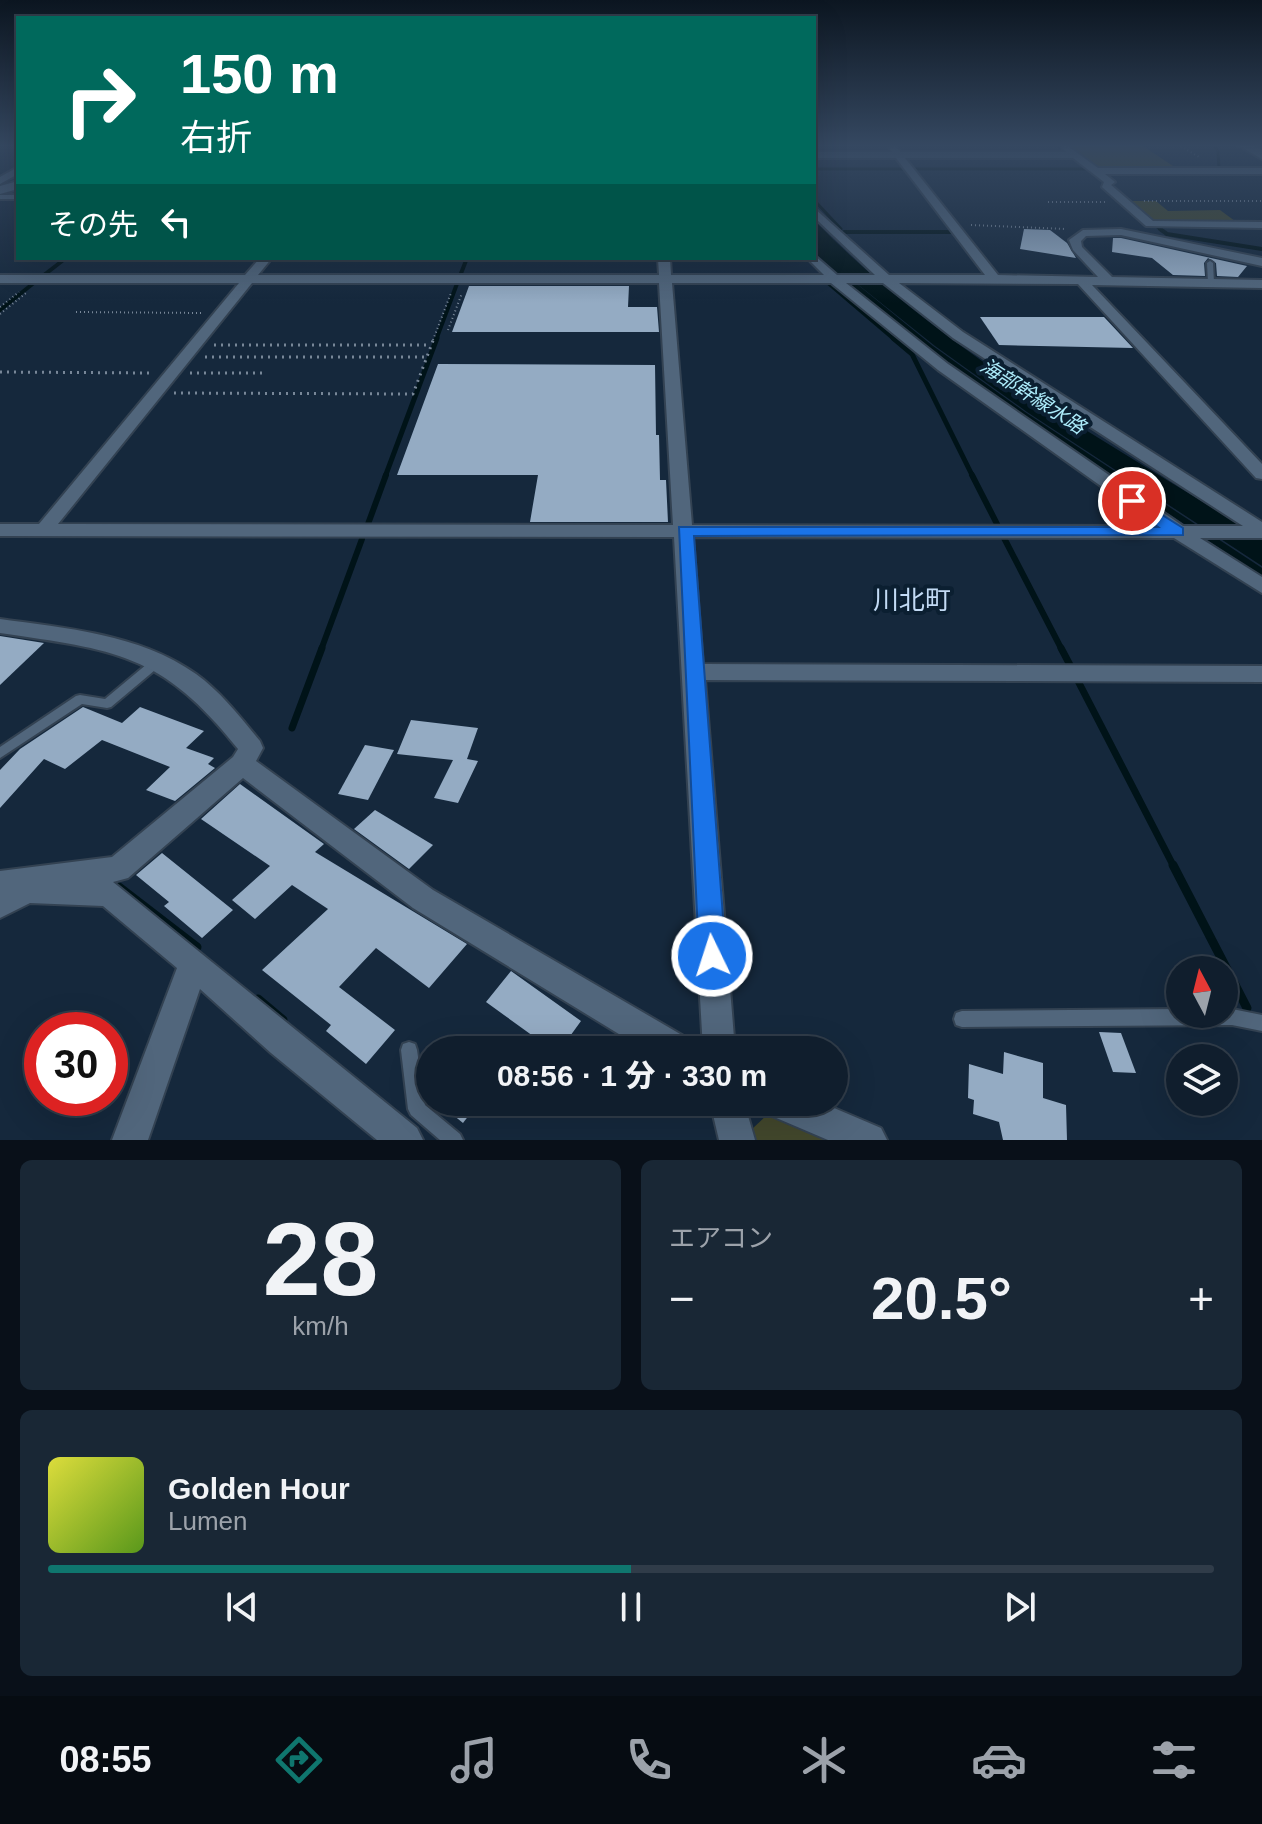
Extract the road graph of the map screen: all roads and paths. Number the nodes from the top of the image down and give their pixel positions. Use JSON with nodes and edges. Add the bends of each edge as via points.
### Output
{"nodes":[{"id":1,"x":932,"y":197,"type":"edge"},
{"id":2,"x":1119,"y":197,"type":"edge"},
{"id":3,"x":1124,"y":201,"type":"junction"},
{"id":4,"x":1262,"y":201,"type":"edge"},
{"id":5,"x":1048,"y":202,"type":"dead end"},
{"id":6,"x":816,"y":213,"type":"edge"},
{"id":7,"x":1150,"y":224,"type":"junction"},
{"id":8,"x":953,"y":225,"type":"junction"},
{"id":9,"x":1262,"y":225,"type":"edge"},
{"id":10,"x":1116,"y":231,"type":"junction"},
{"id":11,"x":1083,"y":233,"type":"junction"},
{"id":12,"x":264,"y":260,"type":"edge"},
{"id":13,"x":664,"y":260,"type":"edge"},
{"id":14,"x":815,"y":260,"type":"edge"},
{"id":15,"x":1262,"y":262,"type":"edge"},
{"id":16,"x":1210,"y":263,"type":"dead end"},
{"id":17,"x":45,"y":278,"type":"junction"},
{"id":18,"x":249,"y":278,"type":"junction"},
{"id":19,"x":834,"y":278,"type":"junction"},
{"id":20,"x":0,"y":279,"type":"edge"},
{"id":21,"x":461,"y":279,"type":"junction"},
{"id":22,"x":665,"y":279,"type":"junction"},
{"id":23,"x":886,"y":279,"type":"junction"},
{"id":24,"x":994,"y":279,"type":"junction"},
{"id":25,"x":1080,"y":279,"type":"junction"},
{"id":26,"x":1108,"y":280,"type":"junction"},
{"id":27,"x":1211,"y":283,"type":"junction"},
{"id":28,"x":1262,"y":284,"type":"edge"},
{"id":29,"x":76,"y":312,"type":"dead end"},
{"id":30,"x":221,"y":313,"type":"junction"},
{"id":31,"x":0,"y":314,"type":"edge"},
{"id":32,"x":448,"y":330,"type":"dead end"},
{"id":33,"x":431,"y":345,"type":"junction"},
{"id":34,"x":190,"y":351,"type":"junction"},
{"id":35,"x":427,"y":357,"type":"junction"},
{"id":36,"x":0,"y":372,"type":"edge"},
{"id":37,"x":172,"y":373,"type":"junction"},
{"id":38,"x":267,"y":373,"type":"dead end"},
{"id":39,"x":156,"y":393,"type":"junction"},
{"id":40,"x":1262,"y":474,"type":"edge"},
{"id":41,"x":0,"y":530,"type":"edge"},
{"id":42,"x":44,"y":530,"type":"junction"},
{"id":43,"x":685,"y":531,"type":"junction"},
{"id":44,"x":1259,"y":531,"type":"edge"},
{"id":45,"x":1182,"y":532,"type":"junction"},
{"id":46,"x":1262,"y":586,"type":"edge"},
{"id":47,"x":0,"y":626,"type":"edge"},
{"id":48,"x":157,"y":662,"type":"junction"},
{"id":49,"x":694,"y":672,"type":"junction"},
{"id":50,"x":1262,"y":674,"type":"edge"},
{"id":51,"x":0,"y":753,"type":"edge"},
{"id":52,"x":242,"y":764,"type":"junction"},
{"id":53,"x":0,"y":885,"type":"edge"},
{"id":54,"x":0,"y":905,"type":"edge"},
{"id":55,"x":194,"y":963,"type":"junction"},
{"id":56,"x":962,"y":1019,"type":"dead end"},
{"id":57,"x":1262,"y":1023,"type":"edge"},
{"id":58,"x":652,"y":1036,"type":"edge"},
{"id":59,"x":718,"y":1036,"type":"edge"},
{"id":60,"x":409,"y":1050,"type":"dead end"},
{"id":61,"x":731,"y":1116,"type":"edge"},
{"id":62,"x":812,"y":1116,"type":"edge"},
{"id":63,"x":437,"y":1134,"type":"edge"},
{"id":64,"x":130,"y":1140,"type":"edge"},
{"id":65,"x":405,"y":1140,"type":"edge"},
{"id":66,"x":454,"y":1140,"type":"edge"},
{"id":67,"x":737,"y":1140,"type":"edge"},
{"id":68,"x":869,"y":1140,"type":"edge"}],
"edges":[{"from":1,"to":8,"type":"street"},
{"from":2,"to":3,"type":"street"},
{"from":3,"to":4,"type":"path"},
{"from":3,"to":5,"type":"path"},
{"from":3,"to":7,"type":"street"},
{"from":6,"to":23,"type":"street"},
{"from":7,"to":9,"type":"street"},
{"from":7,"to":10,"type":"street","via":[[1108,225]]},
{"from":8,"to":11,"type":"path"},
{"from":8,"to":24,"type":"street"},
{"from":10,"to":11,"type":"street"},
{"from":10,"to":15,"type":"street"},
{"from":11,"to":26,"type":"street","via":[[1075,240],[1077,248]]},
{"from":12,"to":18,"type":"street"},
{"from":13,"to":22,"type":"street"},
{"from":14,"to":19,"type":"street"},
{"from":16,"to":27,"type":"lane"},
{"from":17,"to":18,"type":"street"},
{"from":17,"to":20,"type":"street"},
{"from":17,"to":31,"type":"path"},
{"from":18,"to":21,"type":"street"},
{"from":18,"to":30,"type":"street"},
{"from":19,"to":22,"type":"street"},
{"from":19,"to":23,"type":"street"},
{"from":19,"to":45,"type":"street","via":[[939,364]]},
{"from":21,"to":22,"type":"street"},
{"from":21,"to":32,"type":"path"},
{"from":21,"to":33,"type":"path"},
{"from":22,"to":43,"type":"street"},
{"from":23,"to":24,"type":"street"},
{"from":23,"to":44,"type":"street","via":[[992,359]]},
{"from":24,"to":25,"type":"street"},
{"from":25,"to":26,"type":"street"},
{"from":25,"to":40,"type":"street"},
{"from":26,"to":27,"type":"street"},
{"from":27,"to":28,"type":"street"},
{"from":29,"to":30,"type":"path"},
{"from":30,"to":34,"type":"street"},
{"from":33,"to":34,"type":"path"},
{"from":33,"to":35,"type":"path"},
{"from":34,"to":35,"type":"path"},
{"from":34,"to":37,"type":"street"},
{"from":35,"to":39,"type":"path","via":[[413,394]]},
{"from":36,"to":37,"type":"path"},
{"from":37,"to":38,"type":"path"},
{"from":37,"to":39,"type":"street"},
{"from":39,"to":42,"type":"street"},
{"from":41,"to":42,"type":"street"},
{"from":42,"to":43,"type":"street"},
{"from":43,"to":45,"type":"street"},
{"from":43,"to":49,"type":"street"},
{"from":44,"to":45,"type":"street"},
{"from":45,"to":46,"type":"street"},
{"from":47,"to":48,"type":"street","via":[[87,639]]},
{"from":48,"to":51,"type":"lane","via":[[107,704],[80,699]]},
{"from":48,"to":52,"type":"street","via":[[178,672],[214,703],[251,748]]},
{"from":49,"to":50,"type":"street"},
{"from":49,"to":59,"type":"street"},
{"from":52,"to":53,"type":"street","via":[[118,869]]},
{"from":52,"to":58,"type":"street","via":[[423,899]]},
{"from":54,"to":55,"type":"street","via":[[26,890],[109,893]]},
{"from":55,"to":64,"type":"street"},
{"from":55,"to":65,"type":"street"},
{"from":56,"to":57,"type":"lane","via":[[1232,1017]]},
{"from":60,"to":63,"type":"lane","via":[[417,1109]]},
{"from":61,"to":67,"type":"street"},
{"from":62,"to":68,"type":"street"},
{"from":63,"to":66,"type":"lane"}]}
